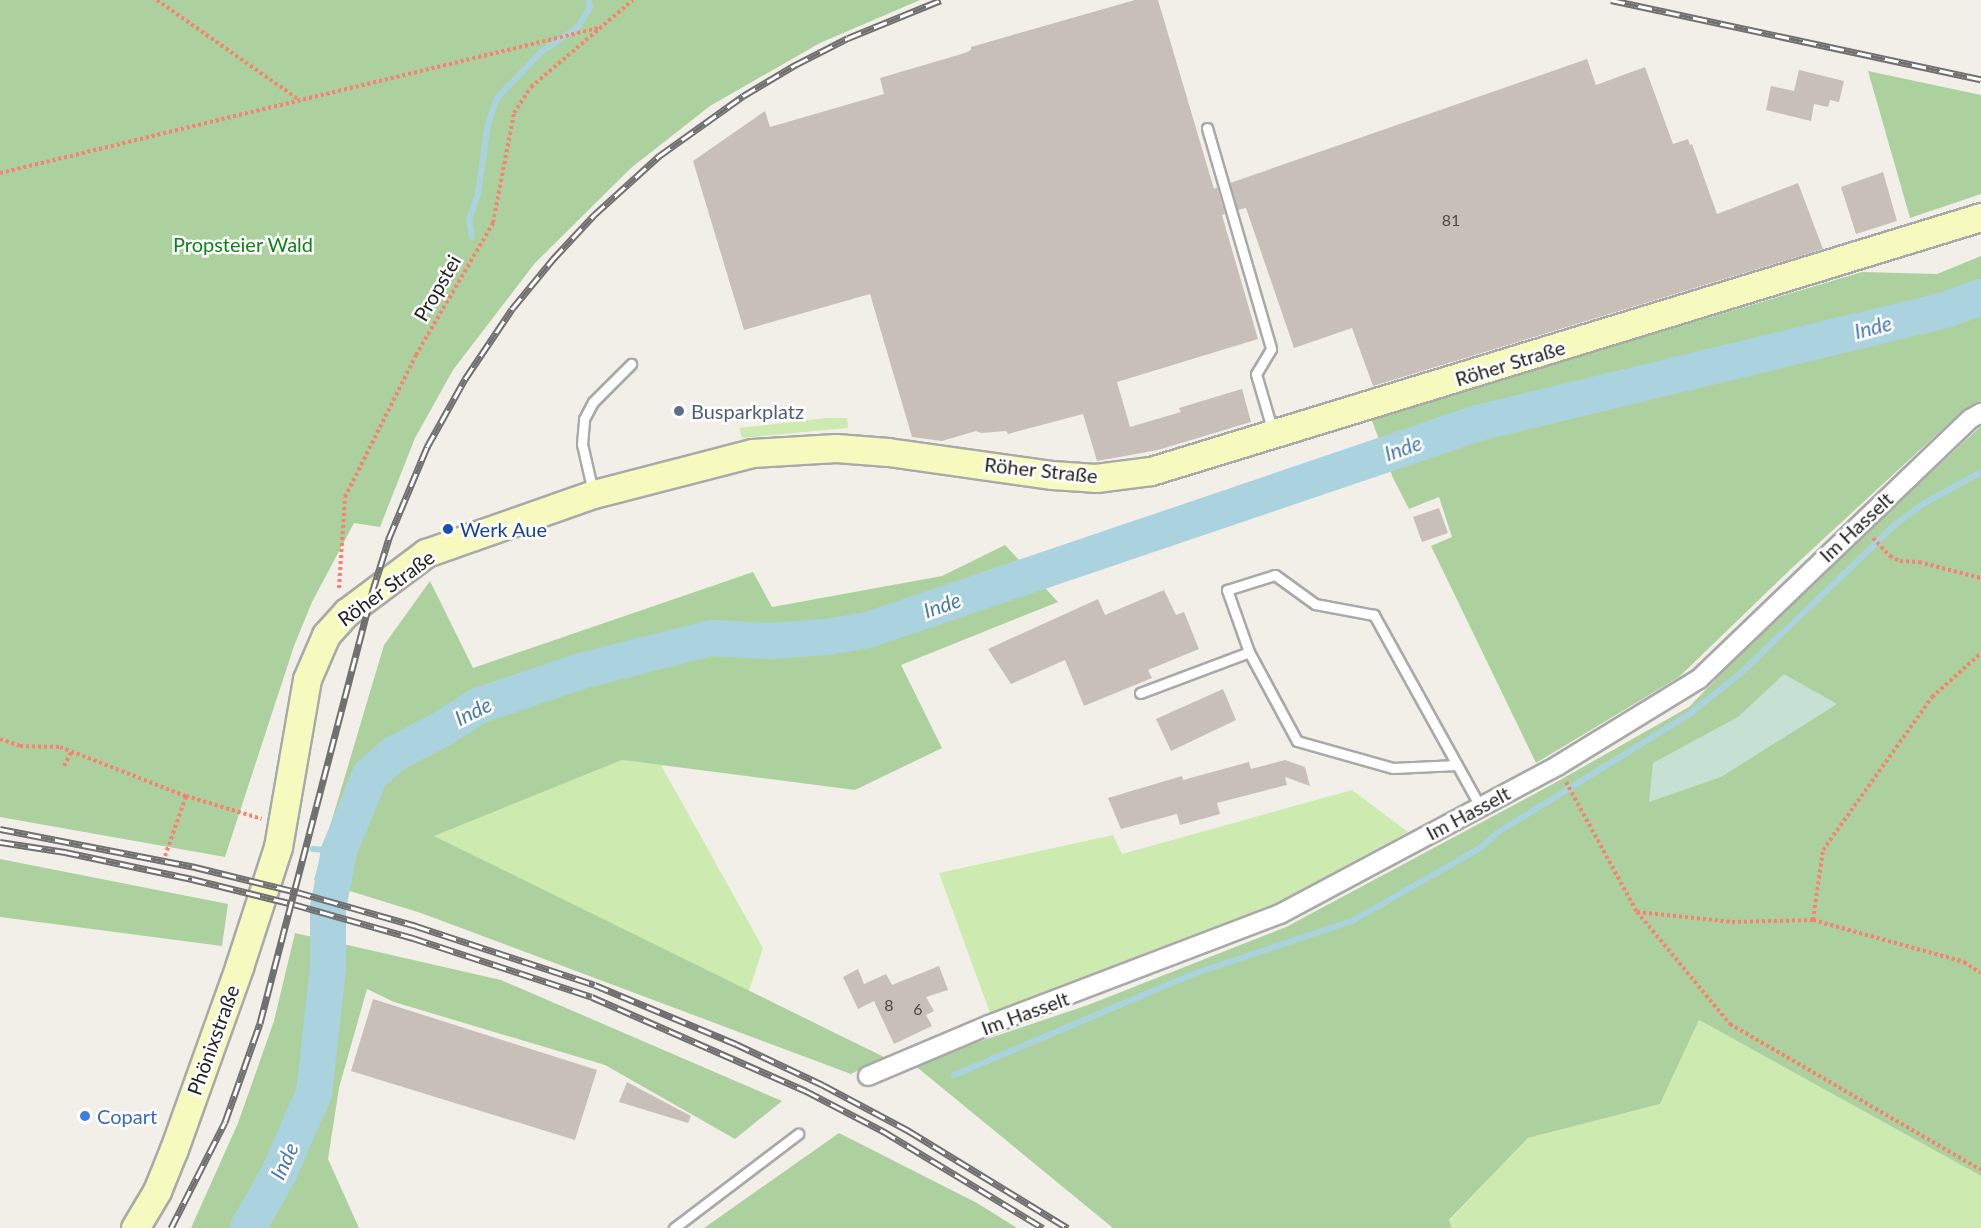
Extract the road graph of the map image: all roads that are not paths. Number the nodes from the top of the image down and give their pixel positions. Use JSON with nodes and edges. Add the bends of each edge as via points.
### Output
{"nodes":[{"id":1,"x":1207,"y":128,"type":"dead end"},
{"id":2,"x":1981,"y":217,"type":"edge"},
{"id":3,"x":631,"y":364,"type":"dead end"},
{"id":4,"x":1981,"y":413,"type":"edge"},
{"id":5,"x":1274,"y":434,"type":"junction"},
{"id":6,"x":594,"y":494,"type":"junction"},
{"id":7,"x":1249,"y":652,"type":"junction"},
{"id":8,"x":1140,"y":693,"type":"dead end"},
{"id":9,"x":1457,"y":765,"type":"junction"},
{"id":10,"x":1480,"y":806,"type":"junction"},
{"id":11,"x":270,"y":839,"type":"joint"},
{"id":12,"x":868,"y":1076,"type":"dead end"},
{"id":13,"x":798,"y":1134,"type":"dead end"},
{"id":14,"x":135,"y":1228,"type":"edge"},
{"id":15,"x":675,"y":1228,"type":"edge"}],
"edges":[{"from":1,"to":5,"type":"lane","via":[[1271,349],[1256,374]]},
{"from":2,"to":5,"type":"main road","name":"Röher Straße"},
{"from":3,"to":6,"type":"lane","via":[[593,402],[584,419],[582,444]]},
{"from":4,"to":10,"type":"street","name":"Im Hasselt","via":[[1970,419],[1699,679],[1557,766]]},
{"from":5,"to":6,"type":"main road","name":"Röher Straße","via":[[1127,476],[1052,475],[888,452],[802,449],[731,458]]},
{"from":6,"to":11,"type":"main road","name":"Röher Straße","via":[[426,553],[347,612],[326,634],[307,679]]},
{"from":7,"to":8,"type":"lane"},
{"from":7,"to":9,"type":"lane","via":[[1297,741],[1393,768]]},
{"from":7,"to":9,"type":"lane","via":[[1227,590],[1275,575],[1315,604],[1374,615]]},
{"from":9,"to":10,"type":"lane"},
{"from":10,"to":12,"type":"street","name":"Im Hasselt","via":[[1280,914],[989,1025]]},
{"from":11,"to":14,"type":"main road","name":"Phönixstraße","via":[[240,967],[174,1149],[157,1191]]},
{"from":13,"to":15,"type":"lane"}]}
